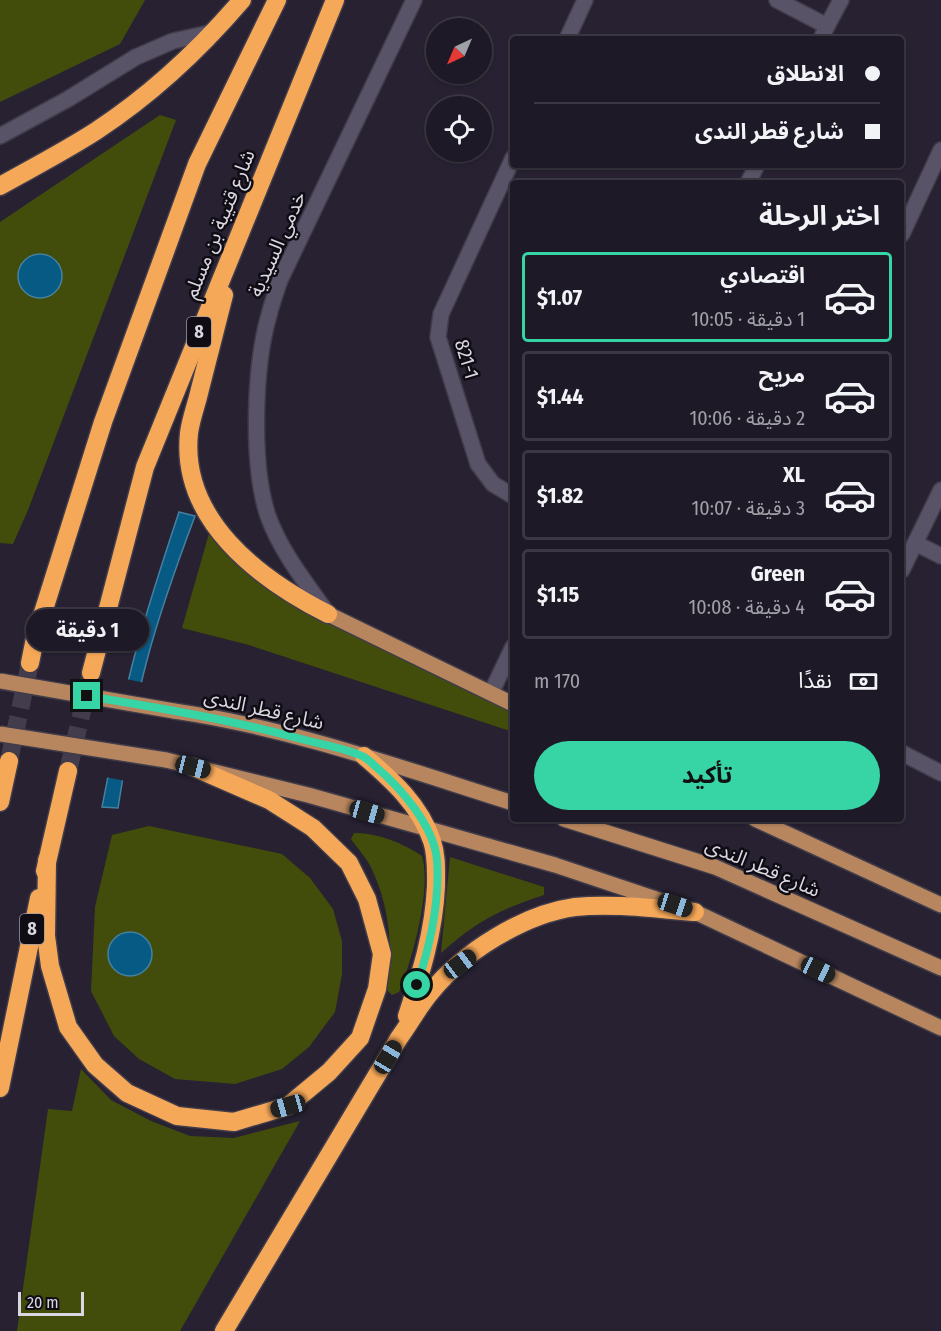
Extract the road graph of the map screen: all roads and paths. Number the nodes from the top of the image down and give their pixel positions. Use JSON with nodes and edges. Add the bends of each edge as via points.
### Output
{"nodes":[{"id":1,"x":242,"y":0,"type":"edge"},
{"id":2,"x":277,"y":0,"type":"edge"},
{"id":3,"x":335,"y":0,"type":"edge"},
{"id":4,"x":414,"y":0,"type":"edge"},
{"id":5,"x":585,"y":0,"type":"edge"},
{"id":6,"x":777,"y":0,"type":"edge"},
{"id":7,"x":841,"y":0,"type":"edge"},
{"id":8,"x":214,"y":32,"type":"junction"},
{"id":9,"x":824,"y":33,"type":"edge"},
{"id":10,"x":568,"y":36,"type":"edge"},
{"id":11,"x":0,"y":136,"type":"edge"},
{"id":12,"x":941,"y":150,"type":"edge"},
{"id":13,"x":510,"y":164,"type":"edge"},
{"id":14,"x":0,"y":186,"type":"edge"},
{"id":15,"x":242,"y":226,"type":"junction"},
{"id":16,"x":904,"y":230,"type":"edge"},
{"id":17,"x":941,"y":490,"type":"edge"},
{"id":18,"x":510,"y":494,"type":"edge"},
{"id":19,"x":915,"y":543,"type":"junction"},
{"id":20,"x":941,"y":556,"type":"edge"},
{"id":21,"x":904,"y":566,"type":"edge"},
{"id":22,"x":328,"y":614,"type":"junction"},
{"id":23,"x":510,"y":653,"type":"edge"},
{"id":24,"x":30,"y":663,"type":"tunnel mouth"},
{"id":25,"x":91,"y":673,"type":"tunnel mouth"},
{"id":26,"x":0,"y":681,"type":"edge"},
{"id":27,"x":491,"y":693,"type":"junction"},
{"id":28,"x":510,"y":702,"type":"edge"},
{"id":29,"x":0,"y":734,"type":"edge"},
{"id":30,"x":904,"y":754,"type":"edge"},
{"id":31,"x":364,"y":756,"type":"junction"},
{"id":32,"x":9,"y":761,"type":"tunnel mouth"},
{"id":33,"x":193,"y":767,"type":"junction"},
{"id":34,"x":68,"y":771,"type":"tunnel mouth"},
{"id":35,"x":941,"y":773,"type":"edge"},
{"id":36,"x":0,"y":802,"type":"edge"},
{"id":37,"x":510,"y":802,"type":"edge"},
{"id":38,"x":573,"y":822,"type":"edge"},
{"id":39,"x":761,"y":822,"type":"edge"},
{"id":40,"x":425,"y":828,"type":"junction"},
{"id":41,"x":47,"y":860,"type":"junction"},
{"id":42,"x":941,"y":905,"type":"edge"},
{"id":43,"x":695,"y":912,"type":"junction"},
{"id":44,"x":941,"y":968,"type":"edge"},
{"id":45,"x":941,"y":1028,"type":"edge"},
{"id":46,"x":399,"y":1038,"type":"junction"},
{"id":47,"x":0,"y":1088,"type":"edge"},
{"id":48,"x":224,"y":1331,"type":"edge"}],
"edges":[{"from":1,"to":8,"type":"highway"},
{"from":2,"to":24,"type":"highway","name":"شارع قتيبة بن مسلم","via":[[197,164],[103,422]]},
{"from":3,"to":15,"type":"highway","name":"شارع قتيبة بن مسلم","number":"8"},
{"from":4,"to":22,"type":"street","name":"خدمي السيدية","via":[[280,280],[268,316],[262,355],[257,405],[260,486],[280,543]]},
{"from":5,"to":10,"type":"street"},
{"from":6,"to":9,"type":"street"},
{"from":7,"to":9,"type":"street"},
{"from":8,"to":11,"type":"street","via":[[173,41],[136,57]]},
{"from":8,"to":14,"type":"highway","via":[[168,76],[96,131]]},
{"from":12,"to":16,"type":"street"},
{"from":13,"to":18,"type":"street","name":"821-1","via":[[441,314],[438,337],[478,464],[493,484]]},
{"from":15,"to":22,"type":"highway","via":[[189,432],[189,459],[197,493],[215,527],[250,565],[296,598]]},
{"from":15,"to":25,"type":"highway","name":"شارع قتيبة بن مسلم","number":"8","via":[[145,467]]},
{"from":17,"to":19,"type":"street"},
{"from":19,"to":20,"type":"street"},
{"from":19,"to":21,"type":"street"},
{"from":22,"to":27,"type":"main road"},
{"from":23,"to":27,"type":"street"},
{"from":26,"to":31,"type":"main road","name":"شارع قطر الندى","bridge":true,"via":[[207,716]]},
{"from":27,"to":28,"type":"main road"},
{"from":29,"to":33,"type":"main road","bridge":true},
{"from":30,"to":35,"type":"street"},
{"from":31,"to":37,"type":"main road","name":"شارع قطر الندى"},
{"from":31,"to":40,"type":"highway","via":[[412,803]]},
{"from":32,"to":36,"type":"highway"},
{"from":33,"to":40,"type":"main road"},
{"from":33,"to":41,"type":"highway","via":[[269,800],[313,828],[349,863],[367,899],[382,954],[377,989],[360,1038],[329,1072],[288,1106],[234,1122],[177,1116],[127,1093],[95,1065],[68,1027],[50,966],[46,936]]},
{"from":34,"to":41,"type":"highway","number":"8"},
{"from":38,"to":44,"type":"main road","name":"شارع قطر الندى","via":[[715,867]]},
{"from":39,"to":42,"type":"main road"},
{"from":40,"to":43,"type":"main road"},
{"from":40,"to":46,"type":"highway","via":[[437,860],[435,906],[424,963]]},
{"from":41,"to":47,"type":"highway","number":"8"},
{"from":43,"to":45,"type":"main road"},
{"from":43,"to":46,"type":"highway","via":[[605,907],[540,915],[512,927],[460,964],[432,991]]},
{"from":46,"to":48,"type":"highway"}]}
